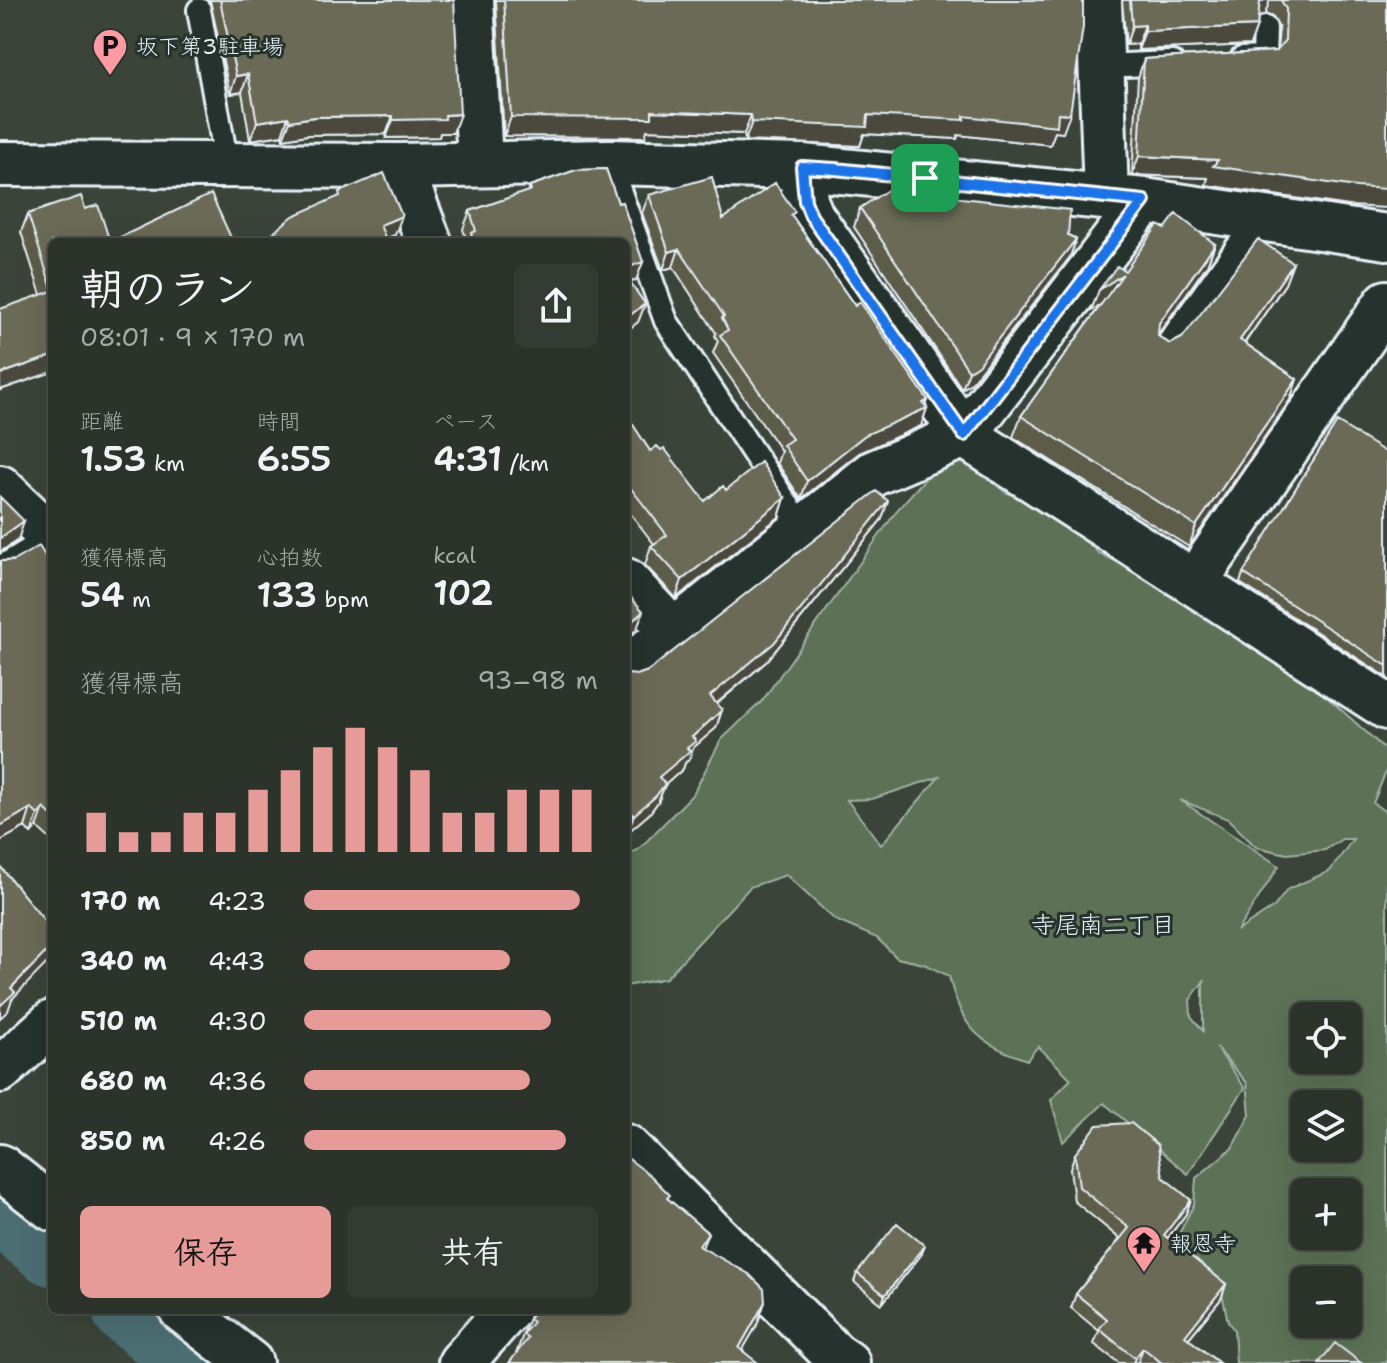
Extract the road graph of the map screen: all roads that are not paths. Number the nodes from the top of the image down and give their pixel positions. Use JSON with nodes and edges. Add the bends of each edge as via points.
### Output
{"nodes":[{"id":1,"x":471,"y":0,"type":"edge"},
{"id":2,"x":1099,"y":0,"type":"edge"},
{"id":3,"x":199,"y":10,"type":"dead end"},
{"id":4,"x":1265,"y":28,"type":"dead end"},
{"id":5,"x":1219,"y":60,"type":"edge"},
{"id":6,"x":1190,"y":62,"type":"edge"},
{"id":7,"x":1101,"y":66,"type":"junction"},
{"id":8,"x":480,"y":162,"type":"junction"},
{"id":9,"x":609,"y":162,"type":"junction"},
{"id":10,"x":0,"y":164,"type":"edge"},
{"id":11,"x":227,"y":165,"type":"junction"},
{"id":12,"x":400,"y":166,"type":"junction"},
{"id":13,"x":802,"y":167,"type":"junction"},
{"id":14,"x":1125,"y":198,"type":"junction"},
{"id":15,"x":1259,"y":217,"type":"junction"},
{"id":16,"x":1387,"y":237,"type":"edge"},
{"id":17,"x":427,"y":238,"type":"edge"},
{"id":18,"x":1387,"y":303,"type":"edge"},
{"id":19,"x":1163,"y":351,"type":"edge"},
{"id":20,"x":964,"y":435,"type":"junction"},
{"id":21,"x":37,"y":515,"type":"edge"},
{"id":22,"x":805,"y":531,"type":"junction"},
{"id":23,"x":0,"y":568,"type":"edge"},
{"id":24,"x":1194,"y":583,"type":"junction"},
{"id":25,"x":630,"y":585,"type":"edge"},
{"id":26,"x":671,"y":629,"type":"junction"},
{"id":27,"x":630,"y":665,"type":"edge"},
{"id":28,"x":1387,"y":707,"type":"edge"},
{"id":29,"x":48,"y":1027,"type":"edge"},
{"id":30,"x":0,"y":1070,"type":"edge"},
{"id":31,"x":630,"y":1153,"type":"edge"},
{"id":32,"x":0,"y":1167,"type":"edge"},
{"id":33,"x":48,"y":1205,"type":"edge"},
{"id":34,"x":187,"y":1314,"type":"edge"},
{"id":35,"x":504,"y":1314,"type":"edge"},
{"id":36,"x":250,"y":1363,"type":"edge"},
{"id":37,"x":461,"y":1363,"type":"edge"},
{"id":38,"x":847,"y":1363,"type":"edge"}],
"edges":[{"from":1,"to":8,"type":"street"},
{"from":2,"to":7,"type":"street"},
{"from":3,"to":11,"type":"lane"},
{"from":4,"to":5,"type":"lane","via":[[1264,58]]},
{"from":6,"to":7,"type":"lane"},
{"from":7,"to":14,"type":"street"},
{"from":8,"to":9,"type":"street"},
{"from":8,"to":12,"type":"street"},
{"from":9,"to":13,"type":"street"},
{"from":9,"to":22,"type":"lane","via":[[666,321]]},
{"from":10,"to":11,"type":"street"},
{"from":11,"to":12,"type":"street"},
{"from":12,"to":17,"type":"street"},
{"from":13,"to":14,"type":"street"},
{"from":13,"to":20,"type":"street","via":[[811,216]]},
{"from":14,"to":15,"type":"street"},
{"from":14,"to":20,"type":"street"},
{"from":15,"to":16,"type":"street"},
{"from":15,"to":19,"type":"lane"},
{"from":18,"to":24,"type":"street"},
{"from":20,"to":22,"type":"street","via":[[874,473]]},
{"from":20,"to":24,"type":"street"},
{"from":21,"to":23,"type":"lane"},
{"from":22,"to":26,"type":"street"},
{"from":24,"to":28,"type":"street"},
{"from":25,"to":26,"type":"street"},
{"from":26,"to":27,"type":"street"},
{"from":29,"to":30,"type":"street"},
{"from":31,"to":38,"type":"street"},
{"from":32,"to":33,"type":"street"},
{"from":34,"to":36,"type":"street"},
{"from":35,"to":37,"type":"street"}]}
